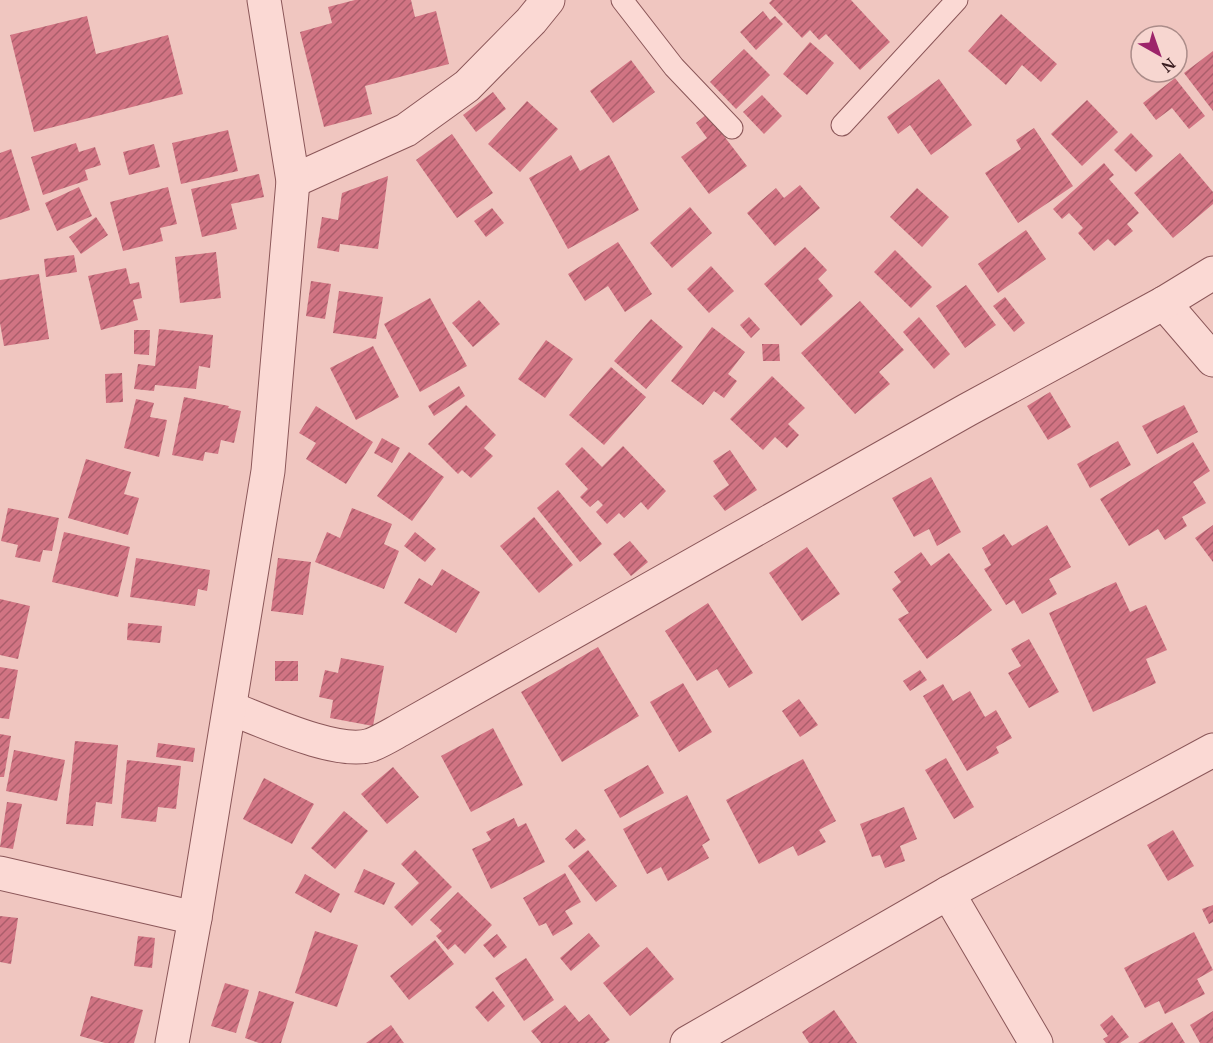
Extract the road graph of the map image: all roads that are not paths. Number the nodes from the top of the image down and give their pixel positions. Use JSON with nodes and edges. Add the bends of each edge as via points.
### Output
{"nodes":[{"id":1,"x":264,"y":0,"type":"edge"},
{"id":2,"x":548,"y":0,"type":"edge"},
{"id":3,"x":622,"y":0,"type":"edge"},
{"id":4,"x":957,"y":0,"type":"edge"},
{"id":5,"x":842,"y":125,"type":"dead end"},
{"id":6,"x":732,"y":128,"type":"dead end"},
{"id":7,"x":294,"y":181,"type":"junction"},
{"id":8,"x":1213,"y":273,"type":"edge"},
{"id":9,"x":1164,"y":303,"type":"junction"},
{"id":10,"x":1213,"y":360,"type":"edge"},
{"id":11,"x":230,"y":708,"type":"junction"},
{"id":12,"x":1213,"y":750,"type":"edge"},
{"id":13,"x":0,"y":873,"type":"edge"},
{"id":14,"x":948,"y":893,"type":"junction"},
{"id":15,"x":195,"y":918,"type":"junction"},
{"id":16,"x":172,"y":1043,"type":"edge"},
{"id":17,"x":687,"y":1043,"type":"edge"},
{"id":18,"x":1036,"y":1043,"type":"edge"}],
"edges":[{"from":1,"to":7,"type":"street"},
{"from":2,"to":7,"type":"street","via":[[467,86],[406,130]]},
{"from":3,"to":6,"type":"lane","via":[[674,67]]},
{"from":4,"to":5,"type":"lane"},
{"from":7,"to":11,"type":"street","via":[[268,471]]},
{"from":8,"to":9,"type":"street"},
{"from":9,"to":10,"type":"street"},
{"from":9,"to":11,"type":"street","via":[[370,745],[346,747],[321,741]]},
{"from":11,"to":15,"type":"street"},
{"from":12,"to":14,"type":"street"},
{"from":13,"to":15,"type":"street"},
{"from":14,"to":17,"type":"street"},
{"from":14,"to":18,"type":"street"},
{"from":15,"to":16,"type":"street"}]}
